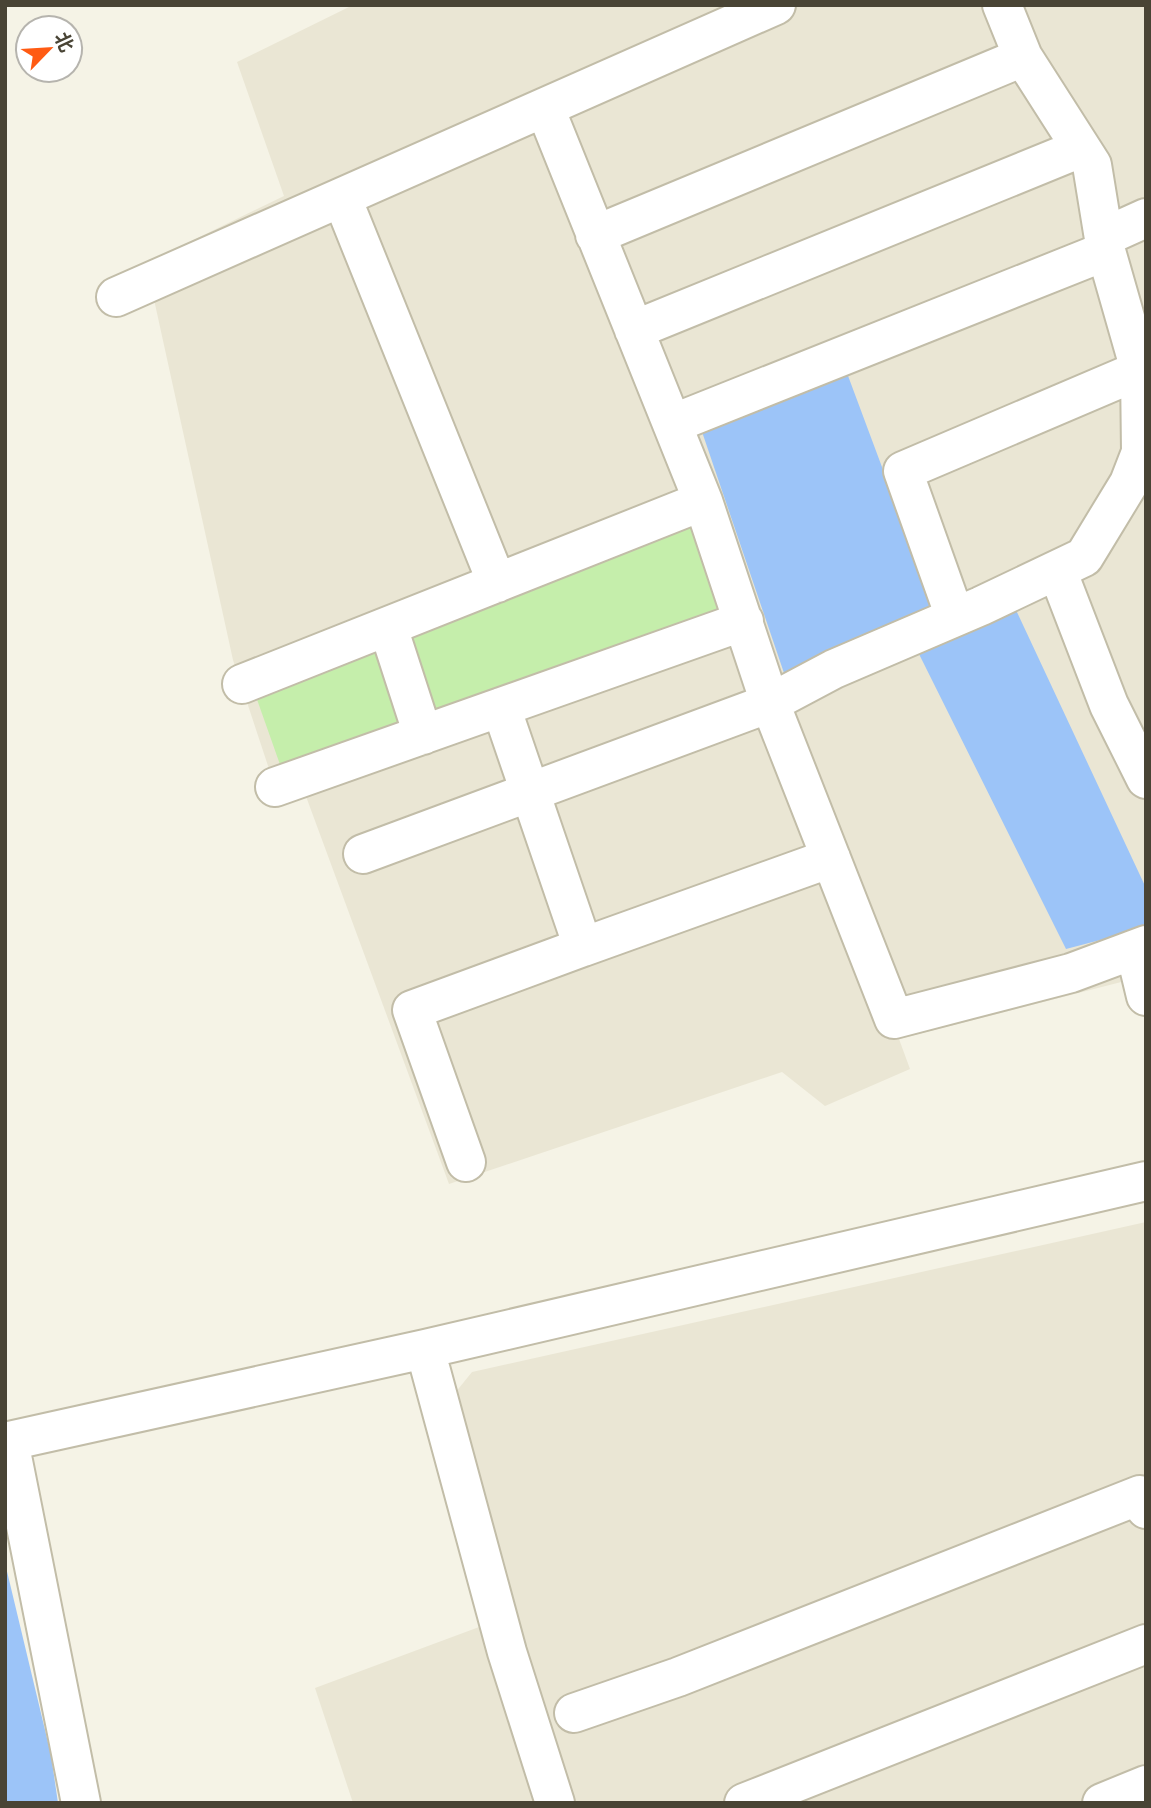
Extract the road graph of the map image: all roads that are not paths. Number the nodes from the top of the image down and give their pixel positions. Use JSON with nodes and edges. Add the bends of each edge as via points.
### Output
{"nodes":[{"id":1,"x":776,"y":5,"type":"edge"},
{"id":2,"x":1002,"y":5,"type":"edge"},
{"id":3,"x":1023,"y":57,"type":"junction"},
{"id":4,"x":545,"y":108,"type":"junction"},
{"id":5,"x":1081,"y":148,"type":"junction"},
{"id":6,"x":342,"y":198,"type":"junction"},
{"id":7,"x":1146,"y":218,"type":"edge"},
{"id":8,"x":595,"y":235,"type":"junction"},
{"id":9,"x":1105,"y":244,"type":"junction"},
{"id":10,"x":116,"y":297,"type":"dead end"},
{"id":11,"x":634,"y":330,"type":"junction"},
{"id":12,"x":1140,"y":370,"type":"junction"},
{"id":13,"x":672,"y":424,"type":"junction"},
{"id":14,"x":703,"y":501,"type":"junction"},
{"id":15,"x":1057,"y":570,"type":"junction"},
{"id":16,"x":497,"y":583,"type":"junction"},
{"id":17,"x":955,"y":617,"type":"junction"},
{"id":18,"x":744,"y":621,"type":"junction"},
{"id":19,"x":388,"y":627,"type":"junction"},
{"id":20,"x":242,"y":684,"type":"dead end"},
{"id":21,"x":770,"y":703,"type":"junction"},
{"id":22,"x":501,"y":707,"type":"junction"},
{"id":23,"x":423,"y":735,"type":"junction"},
{"id":24,"x":1146,"y":779,"type":"edge"},
{"id":25,"x":275,"y":787,"type":"dead end"},
{"id":26,"x":363,"y":854,"type":"dead end"},
{"id":27,"x":831,"y":858,"type":"junction"},
{"id":28,"x":583,"y":947,"type":"junction"},
{"id":29,"x":1140,"y":948,"type":"edge"},
{"id":30,"x":1146,"y":996,"type":"edge"},
{"id":31,"x":466,"y":1162,"type":"dead end"},
{"id":32,"x":1146,"y":1181,"type":"edge"},
{"id":33,"x":425,"y":1349,"type":"junction"},
{"id":34,"x":1146,"y":1509,"type":"edge"},
{"id":35,"x":1146,"y":1644,"type":"edge"},
{"id":36,"x":574,"y":1713,"type":"dead end"},
{"id":37,"x":1146,"y":1786,"type":"edge"},
{"id":38,"x":81,"y":1803,"type":"edge"},
{"id":39,"x":555,"y":1803,"type":"edge"},
{"id":40,"x":744,"y":1803,"type":"edge"},
{"id":41,"x":1102,"y":1803,"type":"edge"}],
"edges":[{"from":1,"to":4,"type":"street"},
{"from":2,"to":3,"type":"street"},
{"from":3,"to":5,"type":"street"},
{"from":3,"to":8,"type":"street"},
{"from":4,"to":6,"type":"street"},
{"from":4,"to":8,"type":"street"},
{"from":5,"to":9,"type":"street","via":[[1092,165]]},
{"from":5,"to":11,"type":"street"},
{"from":6,"to":10,"type":"street"},
{"from":6,"to":16,"type":"street"},
{"from":7,"to":9,"type":"street"},
{"from":8,"to":11,"type":"street"},
{"from":9,"to":12,"type":"street"},
{"from":9,"to":13,"type":"street"},
{"from":11,"to":13,"type":"street"},
{"from":12,"to":15,"type":"street","via":[[1141,452],[1129,483],[1084,557]]},
{"from":12,"to":17,"type":"street","via":[[903,471]]},
{"from":13,"to":14,"type":"street"},
{"from":14,"to":16,"type":"street"},
{"from":14,"to":18,"type":"street"},
{"from":15,"to":17,"type":"street"},
{"from":15,"to":24,"type":"street","via":[[1109,705]]},
{"from":16,"to":19,"type":"street"},
{"from":17,"to":21,"type":"street","via":[[834,669]]},
{"from":18,"to":21,"type":"street"},
{"from":18,"to":22,"type":"street"},
{"from":19,"to":20,"type":"street"},
{"from":19,"to":23,"type":"street"},
{"from":21,"to":26,"type":"street"},
{"from":21,"to":27,"type":"street"},
{"from":22,"to":23,"type":"street"},
{"from":22,"to":28,"type":"street"},
{"from":23,"to":25,"type":"street"},
{"from":27,"to":28,"type":"street"},
{"from":27,"to":29,"type":"street","via":[[894,1019],[1071,973]]},
{"from":28,"to":31,"type":"street","via":[[412,1010]]},
{"from":29,"to":30,"type":"street"},
{"from":32,"to":33,"type":"street"},
{"from":33,"to":38,"type":"street","via":[[9,1441]]},
{"from":33,"to":39,"type":"street","via":[[507,1652]]},
{"from":34,"to":36,"type":"street","via":[[1140,1495]]},
{"from":35,"to":40,"type":"street"},
{"from":37,"to":41,"type":"street"}]}
